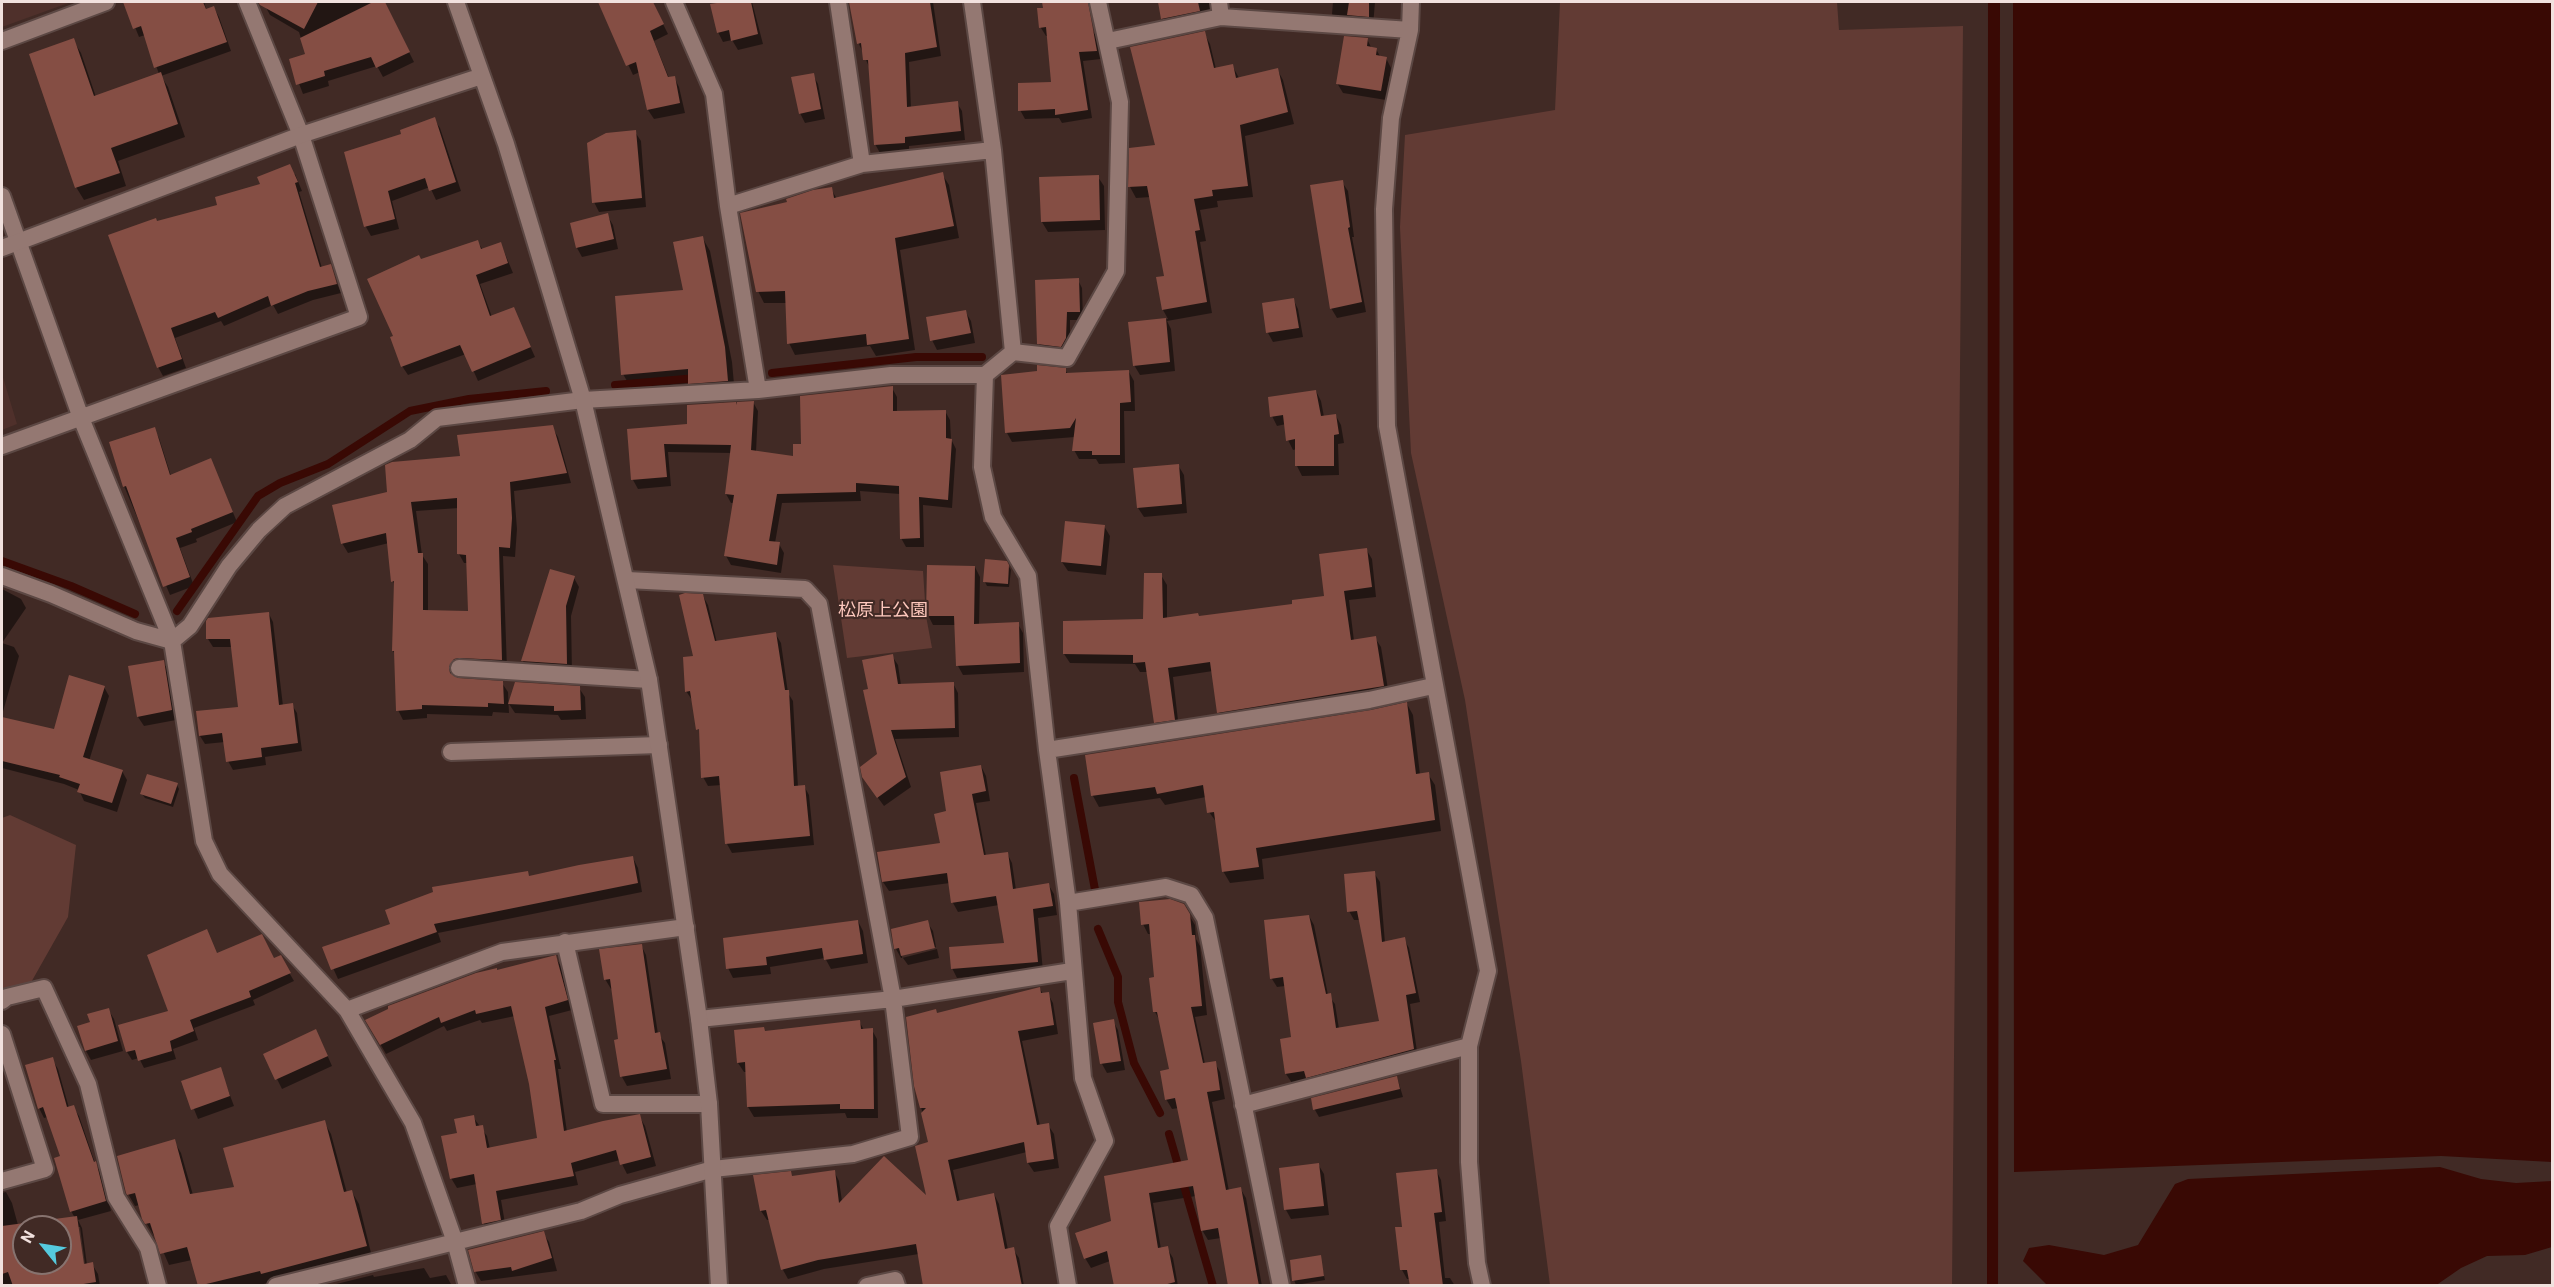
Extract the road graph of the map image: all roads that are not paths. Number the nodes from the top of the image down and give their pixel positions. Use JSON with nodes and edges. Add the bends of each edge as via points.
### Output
{"nodes":[{"id":1,"x":106,"y":2,"type":"edge"},
{"id":2,"x":247,"y":2,"type":"edge"},
{"id":3,"x":456,"y":2,"type":"edge"},
{"id":4,"x":674,"y":2,"type":"edge"},
{"id":5,"x":838,"y":2,"type":"edge"},
{"id":6,"x":972,"y":2,"type":"edge"},
{"id":7,"x":1098,"y":2,"type":"edge"},
{"id":8,"x":1411,"y":2,"type":"edge"},
{"id":9,"x":1220,"y":9,"type":"edge"},
{"id":10,"x":1410,"y":30,"type":"junction"},
{"id":11,"x":2,"y":41,"type":"edge"},
{"id":12,"x":1108,"y":41,"type":"junction"},
{"id":13,"x":483,"y":76,"type":"junction"},
{"id":14,"x":301,"y":135,"type":"junction"},
{"id":15,"x":993,"y":150,"type":"junction"},
{"id":16,"x":862,"y":164,"type":"junction"},
{"id":17,"x":2,"y":196,"type":"edge"},
{"id":18,"x":728,"y":206,"type":"junction"},
{"id":19,"x":19,"y":242,"type":"junction"},
{"id":20,"x":2,"y":248,"type":"edge"},
{"id":21,"x":1013,"y":352,"type":"junction"},
{"id":22,"x":985,"y":375,"type":"junction"},
{"id":23,"x":758,"y":390,"type":"junction"},
{"id":24,"x":583,"y":400,"type":"junction"},
{"id":25,"x":81,"y":418,"type":"junction"},
{"id":26,"x":2,"y":446,"type":"edge"},
{"id":27,"x":2,"y":576,"type":"edge"},
{"id":28,"x":627,"y":580,"type":"junction"},
{"id":29,"x":172,"y":641,"type":"junction"},
{"id":30,"x":459,"y":668,"type":"dead end"},
{"id":31,"x":649,"y":680,"type":"junction"},
{"id":32,"x":1433,"y":686,"type":"junction"},
{"id":33,"x":659,"y":744,"type":"junction"},
{"id":34,"x":1047,"y":750,"type":"junction"},
{"id":35,"x":451,"y":752,"type":"dead end"},
{"id":36,"x":1068,"y":903,"type":"junction"},
{"id":37,"x":686,"y":927,"type":"junction"},
{"id":38,"x":565,"y":942,"type":"junction"},
{"id":39,"x":1072,"y":970,"type":"junction"},
{"id":40,"x":892,"y":999,"type":"junction"},
{"id":41,"x":2,"y":1001,"type":"edge"},
{"id":42,"x":347,"y":1010,"type":"junction"},
{"id":43,"x":699,"y":1019,"type":"junction"},
{"id":44,"x":2,"y":1034,"type":"edge"},
{"id":45,"x":1469,"y":1047,"type":"junction"},
{"id":46,"x":709,"y":1104,"type":"junction"},
{"id":47,"x":1243,"y":1105,"type":"junction"},
{"id":48,"x":713,"y":1169,"type":"junction"},
{"id":49,"x":2,"y":1181,"type":"edge"},
{"id":50,"x":454,"y":1242,"type":"junction"},
{"id":51,"x":158,"y":1286,"type":"edge"},
{"id":52,"x":276,"y":1286,"type":"edge"},
{"id":53,"x":467,"y":1286,"type":"edge"},
{"id":54,"x":719,"y":1286,"type":"edge"},
{"id":55,"x":867,"y":1286,"type":"edge"},
{"id":56,"x":897,"y":1286,"type":"edge"},
{"id":57,"x":1068,"y":1286,"type":"edge"},
{"id":58,"x":1281,"y":1286,"type":"edge"},
{"id":59,"x":1482,"y":1286,"type":"edge"}],
"edges":[{"from":1,"to":11,"type":"street"},
{"from":2,"to":14,"type":"street"},
{"from":3,"to":13,"type":"street"},
{"from":4,"to":18,"type":"street","via":[[714,94]]},
{"from":5,"to":16,"type":"street"},
{"from":6,"to":15,"type":"street"},
{"from":7,"to":12,"type":"street"},
{"from":8,"to":10,"type":"street"},
{"from":9,"to":10,"type":"street"},
{"from":9,"to":12,"type":"street"},
{"from":10,"to":32,"type":"street","via":[[1391,118],[1384,209],[1387,426]]},
{"from":12,"to":21,"type":"street","via":[[1120,102],[1116,271],[1067,358]]},
{"from":13,"to":14,"type":"street"},
{"from":13,"to":24,"type":"street"},
{"from":14,"to":19,"type":"street"},
{"from":14,"to":25,"type":"street","via":[[359,317]]},
{"from":15,"to":16,"type":"street"},
{"from":15,"to":21,"type":"street"},
{"from":16,"to":18,"type":"street"},
{"from":17,"to":19,"type":"street"},
{"from":18,"to":23,"type":"street"},
{"from":19,"to":20,"type":"street"},
{"from":19,"to":25,"type":"street"},
{"from":21,"to":22,"type":"street"},
{"from":22,"to":23,"type":"street","via":[[891,375]]},
{"from":22,"to":34,"type":"street","via":[[982,466],[993,517],[1028,576]]},
{"from":23,"to":24,"type":"street"},
{"from":24,"to":28,"type":"street"},
{"from":24,"to":29,"type":"street","via":[[437,418],[410,440],[285,506],[259,530],[229,566],[190,626]]},
{"from":25,"to":26,"type":"street"},
{"from":25,"to":29,"type":"street"},
{"from":27,"to":29,"type":"street","via":[[136,631]]},
{"from":28,"to":31,"type":"street"},
{"from":28,"to":40,"type":"street","via":[[805,589],[819,604]]},
{"from":29,"to":42,"type":"street","via":[[204,841],[220,874]]},
{"from":30,"to":31,"type":"street"},
{"from":31,"to":33,"type":"street"},
{"from":32,"to":34,"type":"street","via":[[1369,700]]},
{"from":32,"to":45,"type":"street","via":[[1488,971]]},
{"from":33,"to":35,"type":"street"},
{"from":33,"to":37,"type":"street"},
{"from":34,"to":36,"type":"street"},
{"from":36,"to":39,"type":"street"},
{"from":36,"to":47,"type":"street","via":[[1166,887],[1191,896],[1205,918]]},
{"from":37,"to":38,"type":"street"},
{"from":37,"to":43,"type":"street"},
{"from":38,"to":42,"type":"street","via":[[501,952]]},
{"from":38,"to":46,"type":"street","via":[[603,1104]]},
{"from":39,"to":40,"type":"street"},
{"from":39,"to":57,"type":"street","via":[[1083,1078],[1105,1141],[1058,1226]]},
{"from":40,"to":43,"type":"street"},
{"from":40,"to":48,"type":"street","via":[[910,1137],[853,1154]]},
{"from":41,"to":51,"type":"street","via":[[44,988],[88,1084],[116,1197],[148,1248]]},
{"from":42,"to":50,"type":"street","via":[[413,1123]]},
{"from":43,"to":46,"type":"street"},
{"from":44,"to":49,"type":"street","via":[[45,1169]]},
{"from":45,"to":47,"type":"street"},
{"from":45,"to":59,"type":"street","via":[[1469,1162]]},
{"from":46,"to":48,"type":"street"},
{"from":47,"to":58,"type":"street"},
{"from":48,"to":50,"type":"street","via":[[620,1195],[581,1211]]},
{"from":48,"to":54,"type":"street"},
{"from":50,"to":52,"type":"street"},
{"from":50,"to":53,"type":"street"},
{"from":55,"to":56,"type":"street","via":[[895,1280]]}]}
